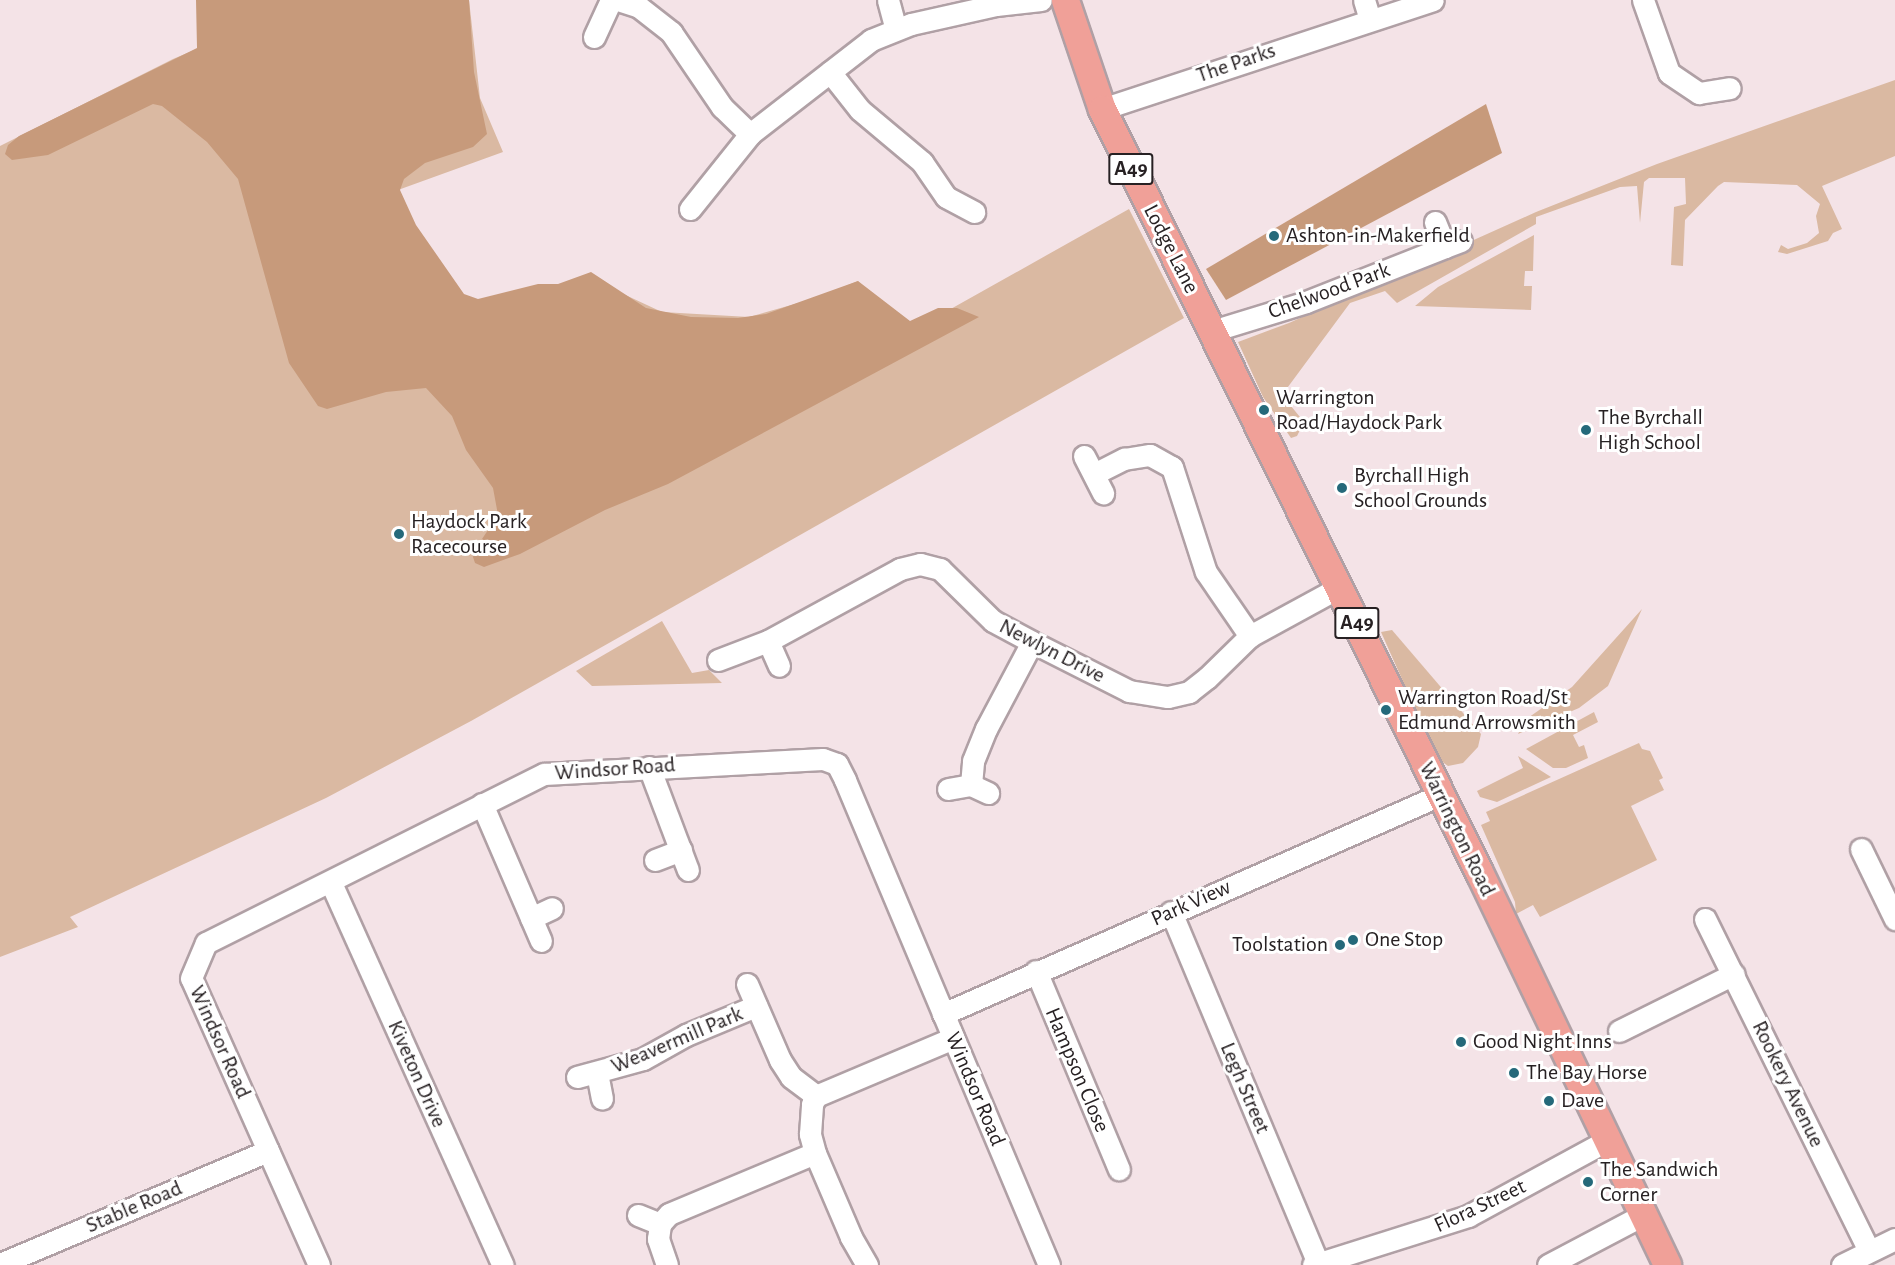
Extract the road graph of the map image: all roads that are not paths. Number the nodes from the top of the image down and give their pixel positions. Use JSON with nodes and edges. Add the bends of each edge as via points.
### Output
{"nodes":[{"id":1,"x":610,"y":0,"type":"edge"},
{"id":2,"x":618,"y":0,"type":"edge"},
{"id":3,"x":888,"y":0,"type":"edge"},
{"id":4,"x":1041,"y":0,"type":"edge"},
{"id":5,"x":1065,"y":0,"type":"edge"},
{"id":6,"x":1364,"y":0,"type":"edge"},
{"id":7,"x":1433,"y":0,"type":"edge"},
{"id":8,"x":1643,"y":0,"type":"edge"},
{"id":9,"x":1370,"y":20,"type":"junction"},
{"id":10,"x":896,"y":29,"type":"junction"},
{"id":11,"x":594,"y":37,"type":"dead end"},
{"id":12,"x":830,"y":72,"type":"junction"},
{"id":13,"x":1730,"y":88,"type":"dead end"},
{"id":14,"x":1102,"y":109,"type":"junction"},
{"id":15,"x":750,"y":135,"type":"junction"},
{"id":16,"x":690,"y":209,"type":"dead end"},
{"id":17,"x":974,"y":212,"type":"dead end"},
{"id":18,"x":1435,"y":222,"type":"dead end"},
{"id":19,"x":1212,"y":331,"type":"junction"},
{"id":20,"x":1094,"y":474,"type":"dead end"},
{"id":21,"x":1340,"y":587,"type":"junction"},
{"id":22,"x":1250,"y":636,"type":"junction"},
{"id":23,"x":768,"y":641,"type":"junction"},
{"id":24,"x":1032,"y":642,"type":"junction"},
{"id":25,"x":718,"y":660,"type":"dead end"},
{"id":26,"x":779,"y":666,"type":"dead end"},
{"id":27,"x":649,"y":766,"type":"junction"},
{"id":28,"x":948,"y":789,"type":"dead end"},
{"id":29,"x":1440,"y":795,"type":"junction"},
{"id":30,"x":482,"y":804,"type":"junction"},
{"id":31,"x":1861,"y":849,"type":"dead end"},
{"id":32,"x":681,"y":850,"type":"junction"},
{"id":33,"x":655,"y":860,"type":"dead end"},
{"id":34,"x":688,"y":870,"type":"dead end"},
{"id":35,"x":331,"y":883,"type":"junction"},
{"id":36,"x":552,"y":908,"type":"dead end"},
{"id":37,"x":1171,"y":912,"type":"junction"},
{"id":38,"x":531,"y":918,"type":"junction"},
{"id":39,"x":1705,"y":919,"type":"dead end"},
{"id":40,"x":1895,"y":919,"type":"edge"},
{"id":41,"x":540,"y":941,"type":"dead end"},
{"id":42,"x":1036,"y":971,"type":"junction"},
{"id":43,"x":1734,"y":974,"type":"junction"},
{"id":44,"x":747,"y":984,"type":"dead end"},
{"id":45,"x":756,"y":1006,"type":"junction"},
{"id":46,"x":943,"y":1014,"type":"junction"},
{"id":47,"x":1619,"y":1031,"type":"dead end"},
{"id":48,"x":954,"y":1038,"type":"junction"},
{"id":49,"x":816,"y":1096,"type":"junction"},
{"id":50,"x":602,"y":1099,"type":"dead end"},
{"id":51,"x":1606,"y":1141,"type":"junction"},
{"id":52,"x":268,"y":1151,"type":"junction"},
{"id":53,"x":815,"y":1153,"type":"junction"},
{"id":54,"x":1119,"y":1169,"type":"dead end"},
{"id":55,"x":638,"y":1215,"type":"dead end"},
{"id":56,"x":1643,"y":1215,"type":"junction"},
{"id":57,"x":660,"y":1224,"type":"junction"},
{"id":58,"x":1895,"y":1239,"type":"edge"},
{"id":59,"x":1869,"y":1251,"type":"junction"},
{"id":60,"x":0,"y":1264,"type":"edge"},
{"id":61,"x":1316,"y":1264,"type":"edge"},
{"id":62,"x":319,"y":1265,"type":"edge"},
{"id":63,"x":503,"y":1265,"type":"edge"},
{"id":64,"x":667,"y":1265,"type":"edge"},
{"id":65,"x":867,"y":1265,"type":"edge"},
{"id":66,"x":1049,"y":1265,"type":"edge"},
{"id":67,"x":1548,"y":1265,"type":"edge"},
{"id":68,"x":1667,"y":1265,"type":"edge"},
{"id":69,"x":1842,"y":1265,"type":"edge"}],
"edges":[{"from":1,"to":11,"type":"street"},
{"from":2,"to":15,"type":"street","via":[[639,7],[671,32],[722,108]]},
{"from":3,"to":10,"type":"street"},
{"from":4,"to":10,"type":"street","via":[[996,5]]},
{"from":5,"to":14,"type":"main road","name":"Lodge Lane","number":"A49"},
{"from":6,"to":9,"type":"street"},
{"from":7,"to":9,"type":"street","name":"The Parks"},
{"from":8,"to":13,"type":"street","via":[[1664,65],[1677,81],[1699,93]]},
{"from":9,"to":14,"type":"street","name":"The Parks"},
{"from":10,"to":12,"type":"street","via":[[871,40]]},
{"from":12,"to":15,"type":"street"},
{"from":12,"to":17,"type":"street","via":[[860,110],[922,162],[946,197]]},
{"from":14,"to":19,"type":"main road","name":"Lodge Lane","number":"A49"},
{"from":15,"to":16,"type":"street"},
{"from":18,"to":19,"type":"street","name":"Chelwood Park","via":[[1453,244],[1306,302]]},
{"from":19,"to":21,"type":"main road","name":"Warrington Road","number":"A49"},
{"from":20,"to":22,"type":"street","via":[[1124,459],[1150,454],[1172,467],[1206,572]]},
{"from":21,"to":22,"type":"street","name":"Newlyn Drive"},
{"from":21,"to":29,"type":"main road","name":"Warrington Road","number":"A49"},
{"from":22,"to":24,"type":"street","name":"Newlyn Drive","via":[[1208,678],[1189,692],[1168,698],[1129,691]]},
{"from":23,"to":24,"type":"street","name":"Newlyn Drive","via":[[900,569],[920,564],[940,569],[993,621]]},
{"from":23,"to":25,"type":"street","name":"Newlyn Drive"},
{"from":23,"to":26,"type":"street"},
{"from":24,"to":28,"type":"street","via":[[973,761],[979,789]]},
{"from":27,"to":30,"type":"street","name":"Windsor Road","via":[[544,774]]},
{"from":27,"to":32,"type":"street"},
{"from":27,"to":46,"type":"street","name":"Windsor Road","via":[[823,759],[837,764]]},
{"from":29,"to":37,"type":"street","name":"Park View"},
{"from":29,"to":51,"type":"main road","name":"Warrington Road","number":"A49"},
{"from":30,"to":35,"type":"street","name":"Windsor Road"},
{"from":30,"to":38,"type":"street"},
{"from":31,"to":40,"type":"street"},
{"from":32,"to":33,"type":"street"},
{"from":32,"to":34,"type":"street"},
{"from":35,"to":52,"type":"street","name":"Windsor Road","via":[[206,943],[191,978]]},
{"from":35,"to":63,"type":"street","name":"Kiveton Drive"},
{"from":36,"to":38,"type":"street"},
{"from":37,"to":42,"type":"street","name":"Park View"},
{"from":37,"to":61,"type":"street","name":"Legh Street"},
{"from":38,"to":41,"type":"street"},
{"from":39,"to":43,"type":"street","name":"Rookery Avenue"},
{"from":42,"to":46,"type":"street","name":"Park View"},
{"from":42,"to":54,"type":"street","name":"Hampson Close"},
{"from":43,"to":47,"type":"street"},
{"from":43,"to":59,"type":"street","name":"Rookery Avenue"},
{"from":44,"to":45,"type":"street","name":"Weavermill Park"},
{"from":45,"to":49,"type":"street","name":"Weavermill Park","via":[[791,1077]]},
{"from":45,"to":50,"type":"street","name":"Weavermill Park","via":[[686,1035],[643,1059],[587,1075]]},
{"from":46,"to":48,"type":"street","name":"Windsor Road"},
{"from":48,"to":49,"type":"street"},
{"from":48,"to":66,"type":"street","name":"Windsor Road"},
{"from":49,"to":53,"type":"street","via":[[810,1134]]},
{"from":51,"to":56,"type":"main road","name":"Warrington Road","number":"A49"},
{"from":51,"to":61,"type":"street","name":"Flora Street","via":[[1468,1216]]},
{"from":52,"to":60,"type":"street","name":"Stable Road"},
{"from":52,"to":62,"type":"street","name":"Windsor Road"},
{"from":53,"to":57,"type":"street","via":[[698,1199],[669,1214]]},
{"from":53,"to":65,"type":"street"},
{"from":55,"to":57,"type":"street"},
{"from":56,"to":67,"type":"street"},
{"from":56,"to":68,"type":"main road","name":"Warrington Road","number":"A49"},
{"from":57,"to":64,"type":"street","via":[[658,1239]]},
{"from":58,"to":59,"type":"street"},
{"from":59,"to":69,"type":"street"}]}
